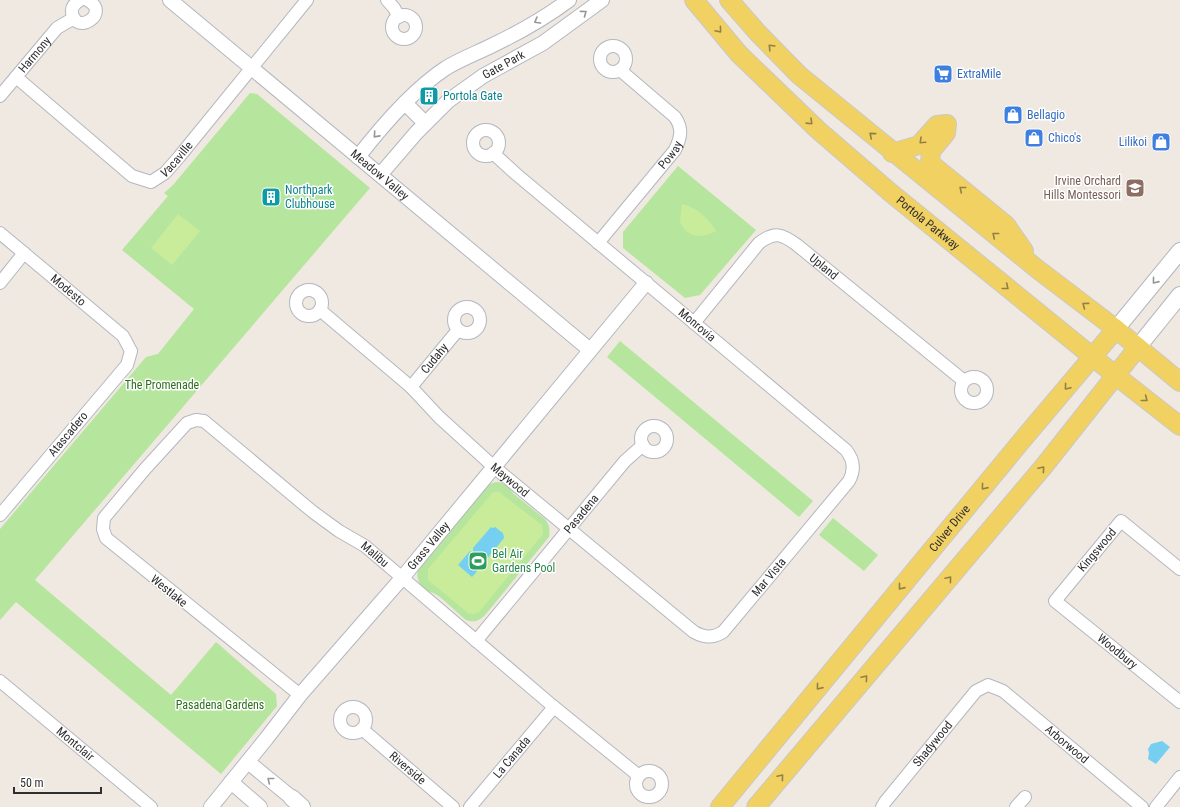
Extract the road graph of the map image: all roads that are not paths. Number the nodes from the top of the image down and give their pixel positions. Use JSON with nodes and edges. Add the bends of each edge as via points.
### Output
{"nodes":[{"id":1,"x":80,"y":0,"type":"edge"},
{"id":2,"x":87,"y":0,"type":"edge"},
{"id":3,"x":170,"y":0,"type":"edge"},
{"id":4,"x":307,"y":0,"type":"edge"},
{"id":5,"x":387,"y":0,"type":"edge"},
{"id":6,"x":569,"y":0,"type":"edge"},
{"id":7,"x":602,"y":0,"type":"edge"},
{"id":8,"x":694,"y":0,"type":"edge"},
{"id":9,"x":729,"y":0,"type":"edge"},
{"id":10,"x":399,"y":17,"type":"dead end"},
{"id":11,"x":74,"y":18,"type":"junction"},
{"id":12,"x":251,"y":68,"type":"junction"},
{"id":13,"x":620,"y":70,"type":"dead end"},
{"id":14,"x":16,"y":77,"type":"junction"},
{"id":15,"x":0,"y":96,"type":"edge"},
{"id":16,"x":405,"y":103,"type":"junction"},
{"id":17,"x":425,"y":123,"type":"junction"},
{"id":18,"x":892,"y":152,"type":"junction"},
{"id":19,"x":493,"y":154,"type":"dead end"},
{"id":20,"x":358,"y":157,"type":"junction"},
{"id":21,"x":380,"y":175,"type":"junction"},
{"id":22,"x":0,"y":233,"type":"edge"},
{"id":23,"x":598,"y":243,"type":"junction"},
{"id":24,"x":1180,"y":251,"type":"edge"},
{"id":25,"x":24,"y":253,"type":"junction"},
{"id":26,"x":1036,"y":268,"type":"junction"},
{"id":27,"x":0,"y":283,"type":"edge"},
{"id":28,"x":646,"y":283,"type":"junction"},
{"id":29,"x":1180,"y":295,"type":"edge"},
{"id":30,"x":320,"y":310,"type":"dead end"},
{"id":31,"x":694,"y":324,"type":"junction"},
{"id":32,"x":1116,"y":329,"type":"junction"},
{"id":33,"x":458,"y":330,"type":"dead end"},
{"id":34,"x":1138,"y":347,"type":"junction"},
{"id":35,"x":590,"y":350,"type":"junction"},
{"id":36,"x":131,"y":351,"type":"joint"},
{"id":37,"x":1092,"y":357,"type":"junction"},
{"id":38,"x":1115,"y":375,"type":"junction"},
{"id":39,"x":964,"y":381,"type":"dead end"},
{"id":40,"x":1180,"y":382,"type":"edge"},
{"id":41,"x":410,"y":387,"type":"junction"},
{"id":42,"x":1180,"y":426,"type":"edge"},
{"id":43,"x":643,"y":445,"type":"dead end"},
{"id":44,"x":494,"y":468,"type":"junction"},
{"id":45,"x":145,"y":469,"type":"joint"},
{"id":46,"x":824,"y":510,"type":"joint"},
{"id":47,"x":0,"y":515,"type":"edge"},
{"id":48,"x":568,"y":529,"type":"junction"},
{"id":49,"x":1180,"y":569,"type":"edge"},
{"id":50,"x":402,"y":578,"type":"junction"},
{"id":51,"x":1055,"y":601,"type":"joint"},
{"id":52,"x":709,"y":637,"type":"joint"},
{"id":53,"x":476,"y":641,"type":"junction"},
{"id":54,"x":0,"y":681,"type":"edge"},
{"id":55,"x":988,"y":685,"type":"joint"},
{"id":56,"x":300,"y":695,"type":"junction"},
{"id":57,"x":1180,"y":702,"type":"edge"},
{"id":58,"x":554,"y":707,"type":"junction"},
{"id":59,"x":362,"y":729,"type":"dead end"},
{"id":60,"x":248,"y":762,"type":"junction"},
{"id":61,"x":639,"y":776,"type":"dead end"},
{"id":62,"x":1180,"y":777,"type":"edge"},
{"id":63,"x":231,"y":782,"type":"junction"},
{"id":64,"x":1025,"y":797,"type":"dead end"},
{"id":65,"x":298,"y":804,"type":"edge"},
{"id":66,"x":151,"y":807,"type":"edge"},
{"id":67,"x":211,"y":807,"type":"edge"},
{"id":68,"x":260,"y":807,"type":"edge"},
{"id":69,"x":452,"y":807,"type":"edge"},
{"id":70,"x":470,"y":807,"type":"edge"},
{"id":71,"x":720,"y":807,"type":"edge"},
{"id":72,"x":756,"y":807,"type":"edge"},
{"id":73,"x":882,"y":807,"type":"edge"},
{"id":74,"x":1016,"y":807,"type":"edge"},
{"id":75,"x":1142,"y":807,"type":"edge"},
{"id":76,"x":1156,"y":807,"type":"edge"}],
"edges":[{"from":1,"to":11,"type":"street","via":[[72,7]]},
{"from":2,"to":11,"type":"street","via":[[95,7],[94,18],[84,23]]},
{"from":3,"to":12,"type":"street","name":"Meadow Valley"},
{"from":4,"to":12,"type":"street","name":"Vacaville"},
{"from":5,"to":10,"type":"street"},
{"from":6,"to":16,"type":"street","name":"Gate Park","one_way":true,"via":[[518,32],[447,67]]},
{"from":17,"to":7,"type":"street","name":"Gate Park","one_way":true,"via":[[448,101],[483,76],[543,43]]},
{"from":8,"to":37,"type":"main road","name":"Portola Parkway","one_way":true,"via":[[738,54],[818,130]]},
{"from":18,"to":9,"type":"main road","one_way":true,"via":[[798,75]]},
{"from":11,"to":14,"type":"street","name":"Harmony","via":[[57,28]]},
{"from":12,"to":14,"type":"street","name":"Vacaville","via":[[165,172],[151,182],[132,176]]},
{"from":12,"to":20,"type":"street","name":"Meadow Valley"},
{"from":13,"to":23,"type":"street","name":"Poway","via":[[675,117],[680,124],[680,140],[676,150]]},
{"from":14,"to":15,"type":"street","name":"Harmony"},
{"from":16,"to":17,"type":"street"},
{"from":16,"to":20,"type":"street","name":"Gate Park","one_way":true},
{"from":17,"to":21,"type":"street","name":"Gate Park"},
{"from":26,"to":18,"type":"main road","one_way":true},
{"from":26,"to":18,"type":"main road","one_way":true,"via":[[1006,225],[930,163],[931,151],[946,133],[947,124],[936,125],[919,145]]},
{"from":19,"to":23,"type":"street","name":"Monrovia"},
{"from":20,"to":21,"type":"street","name":"Meadow Valley"},
{"from":21,"to":35,"type":"street","name":"Meadow Valley"},
{"from":22,"to":25,"type":"street","name":"Modesto"},
{"from":23,"to":28,"type":"street","name":"Monrovia"},
{"from":24,"to":32,"type":"main road","name":"Culver Drive","one_way":true},
{"from":25,"to":27,"type":"street"},
{"from":25,"to":36,"type":"street","name":"Modesto","via":[[123,336]]},
{"from":32,"to":26,"type":"main road","one_way":true},
{"from":28,"to":31,"type":"street","name":"Monrovia"},
{"from":28,"to":35,"type":"street","name":"Grass Valley"},
{"from":29,"to":34,"type":"main road"},
{"from":30,"to":41,"type":"street","name":"Maywood"},
{"from":31,"to":39,"type":"street","name":"Upland","via":[[759,243],[767,237],[785,236]]},
{"from":31,"to":46,"type":"street","name":"Monrovia","via":[[850,454],[852,476]]},
{"from":32,"to":34,"type":"main road"},
{"from":32,"to":37,"type":"main road","name":"Culver Drive"},
{"from":33,"to":41,"type":"street","name":"Cudahy"},
{"from":34,"to":38,"type":"main road"},
{"from":34,"to":40,"type":"main road"},
{"from":35,"to":44,"type":"street","name":"Grass Valley"},
{"from":36,"to":47,"type":"street","name":"Atascadero","via":[[127,365]]},
{"from":37,"to":38,"type":"main road","name":"Portola Parkway"},
{"from":37,"to":71,"type":"main road","name":"Culver Drive","one_way":true},
{"from":38,"to":42,"type":"main road","name":"Portola Parkway","one_way":true},
{"from":72,"to":38,"type":"main road","one_way":true,"via":[[1044,466]]},
{"from":41,"to":44,"type":"street","name":"Maywood"},
{"from":43,"to":48,"type":"street","name":"Pasadena","via":[[625,461]]},
{"from":44,"to":48,"type":"street","name":"Maywood"},
{"from":44,"to":50,"type":"street","name":"Grass Valley"},
{"from":45,"to":50,"type":"street","name":"Malibu","via":[[187,423],[196,420],[204,422],[313,512],[365,546]]},
{"from":45,"to":56,"type":"street","name":"Westlake","via":[[104,518],[103,529],[106,538]]},
{"from":46,"to":52,"type":"street","name":"Mar Vista","via":[[723,632]]},
{"from":48,"to":52,"type":"street","name":"Maywood","via":[[694,632]]},
{"from":48,"to":53,"type":"street","name":"Pasadena"},
{"from":49,"to":51,"type":"street","name":"Kingswood","via":[[1121,521]]},
{"from":50,"to":53,"type":"street","name":"Malibu"},
{"from":50,"to":56,"type":"street","name":"Grass Valley"},
{"from":51,"to":57,"type":"street","name":"Woodbury"},
{"from":53,"to":58,"type":"street","name":"Malibu"},
{"from":54,"to":66,"type":"street","name":"Montclair"},
{"from":55,"to":73,"type":"street","name":"Shadywood","via":[[976,691]]},
{"from":55,"to":75,"type":"street","name":"Arborwood","via":[[1003,691]]},
{"from":56,"to":60,"type":"street","name":"Grass Valley"},
{"from":58,"to":61,"type":"street","name":"Malibu"},
{"from":58,"to":70,"type":"street","name":"La Canada"},
{"from":59,"to":69,"type":"street","name":"Riverside"},
{"from":60,"to":63,"type":"street","name":"Grass Valley"},
{"from":65,"to":60,"type":"street","one_way":true},
{"from":62,"to":76,"type":"street"},
{"from":63,"to":67,"type":"street","name":"Grass Valley"},
{"from":63,"to":68,"type":"street"},
{"from":64,"to":74,"type":"street"}]}
